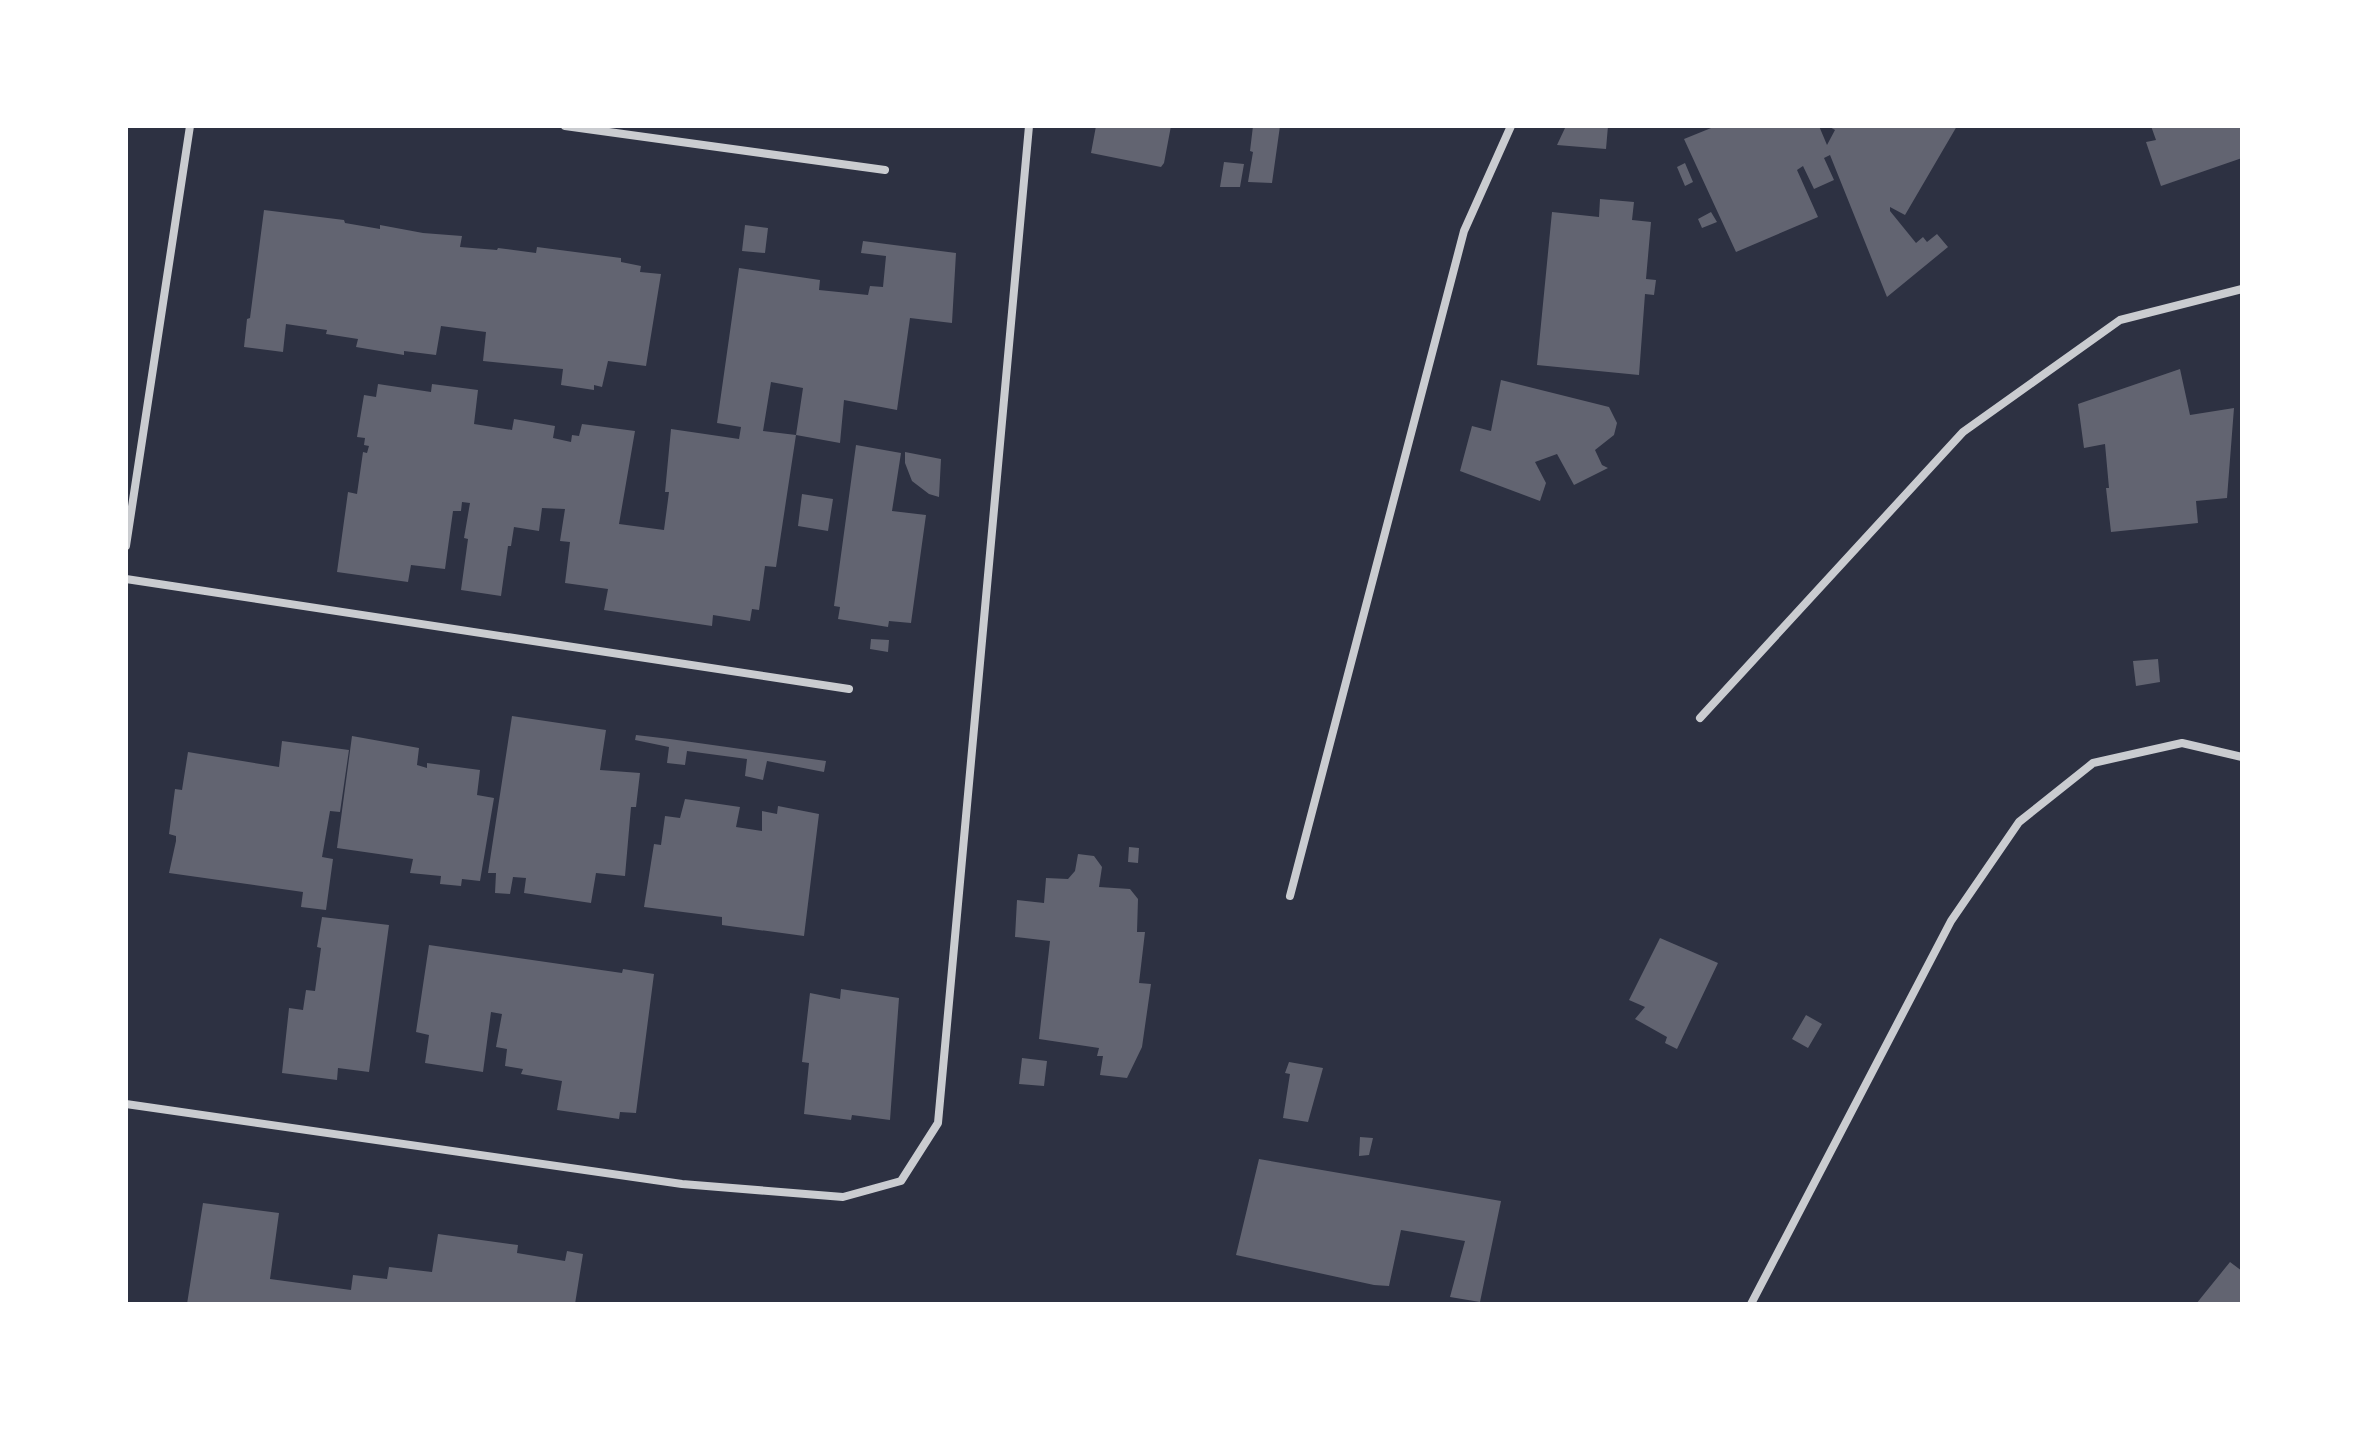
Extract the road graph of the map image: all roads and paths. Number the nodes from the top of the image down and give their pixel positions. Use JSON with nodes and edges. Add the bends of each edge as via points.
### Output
{"nodes":[{"id":1,"x":190,"y":126,"type":"edge"},
{"id":2,"x":565,"y":126,"type":"edge"},
{"id":3,"x":1029,"y":126,"type":"edge"},
{"id":4,"x":1511,"y":126,"type":"edge"},
{"id":5,"x":885,"y":170,"type":"dead end"},
{"id":6,"x":2242,"y":289,"type":"edge"},
{"id":7,"x":126,"y":546,"type":"edge"},
{"id":8,"x":126,"y":579,"type":"edge"},
{"id":9,"x":849,"y":689,"type":"dead end"},
{"id":10,"x":1700,"y":718,"type":"dead end"},
{"id":11,"x":2242,"y":757,"type":"edge"},
{"id":12,"x":1290,"y":896,"type":"dead end"},
{"id":13,"x":126,"y":1104,"type":"edge"},
{"id":14,"x":1751,"y":1304,"type":"edge"}],
"edges":[{"from":1,"to":7,"type":"street"},
{"from":2,"to":5,"type":"street"},
{"from":3,"to":13,"type":"street","via":[[938,1123],[901,1181],[843,1197],[682,1184]]},
{"from":4,"to":12,"type":"street","via":[[1464,231]]},
{"from":6,"to":10,"type":"street","via":[[2120,320],[1963,432]]},
{"from":8,"to":9,"type":"street"},
{"from":11,"to":14,"type":"street","via":[[2182,743],[2093,763],[2019,822],[1951,921]]}]}
